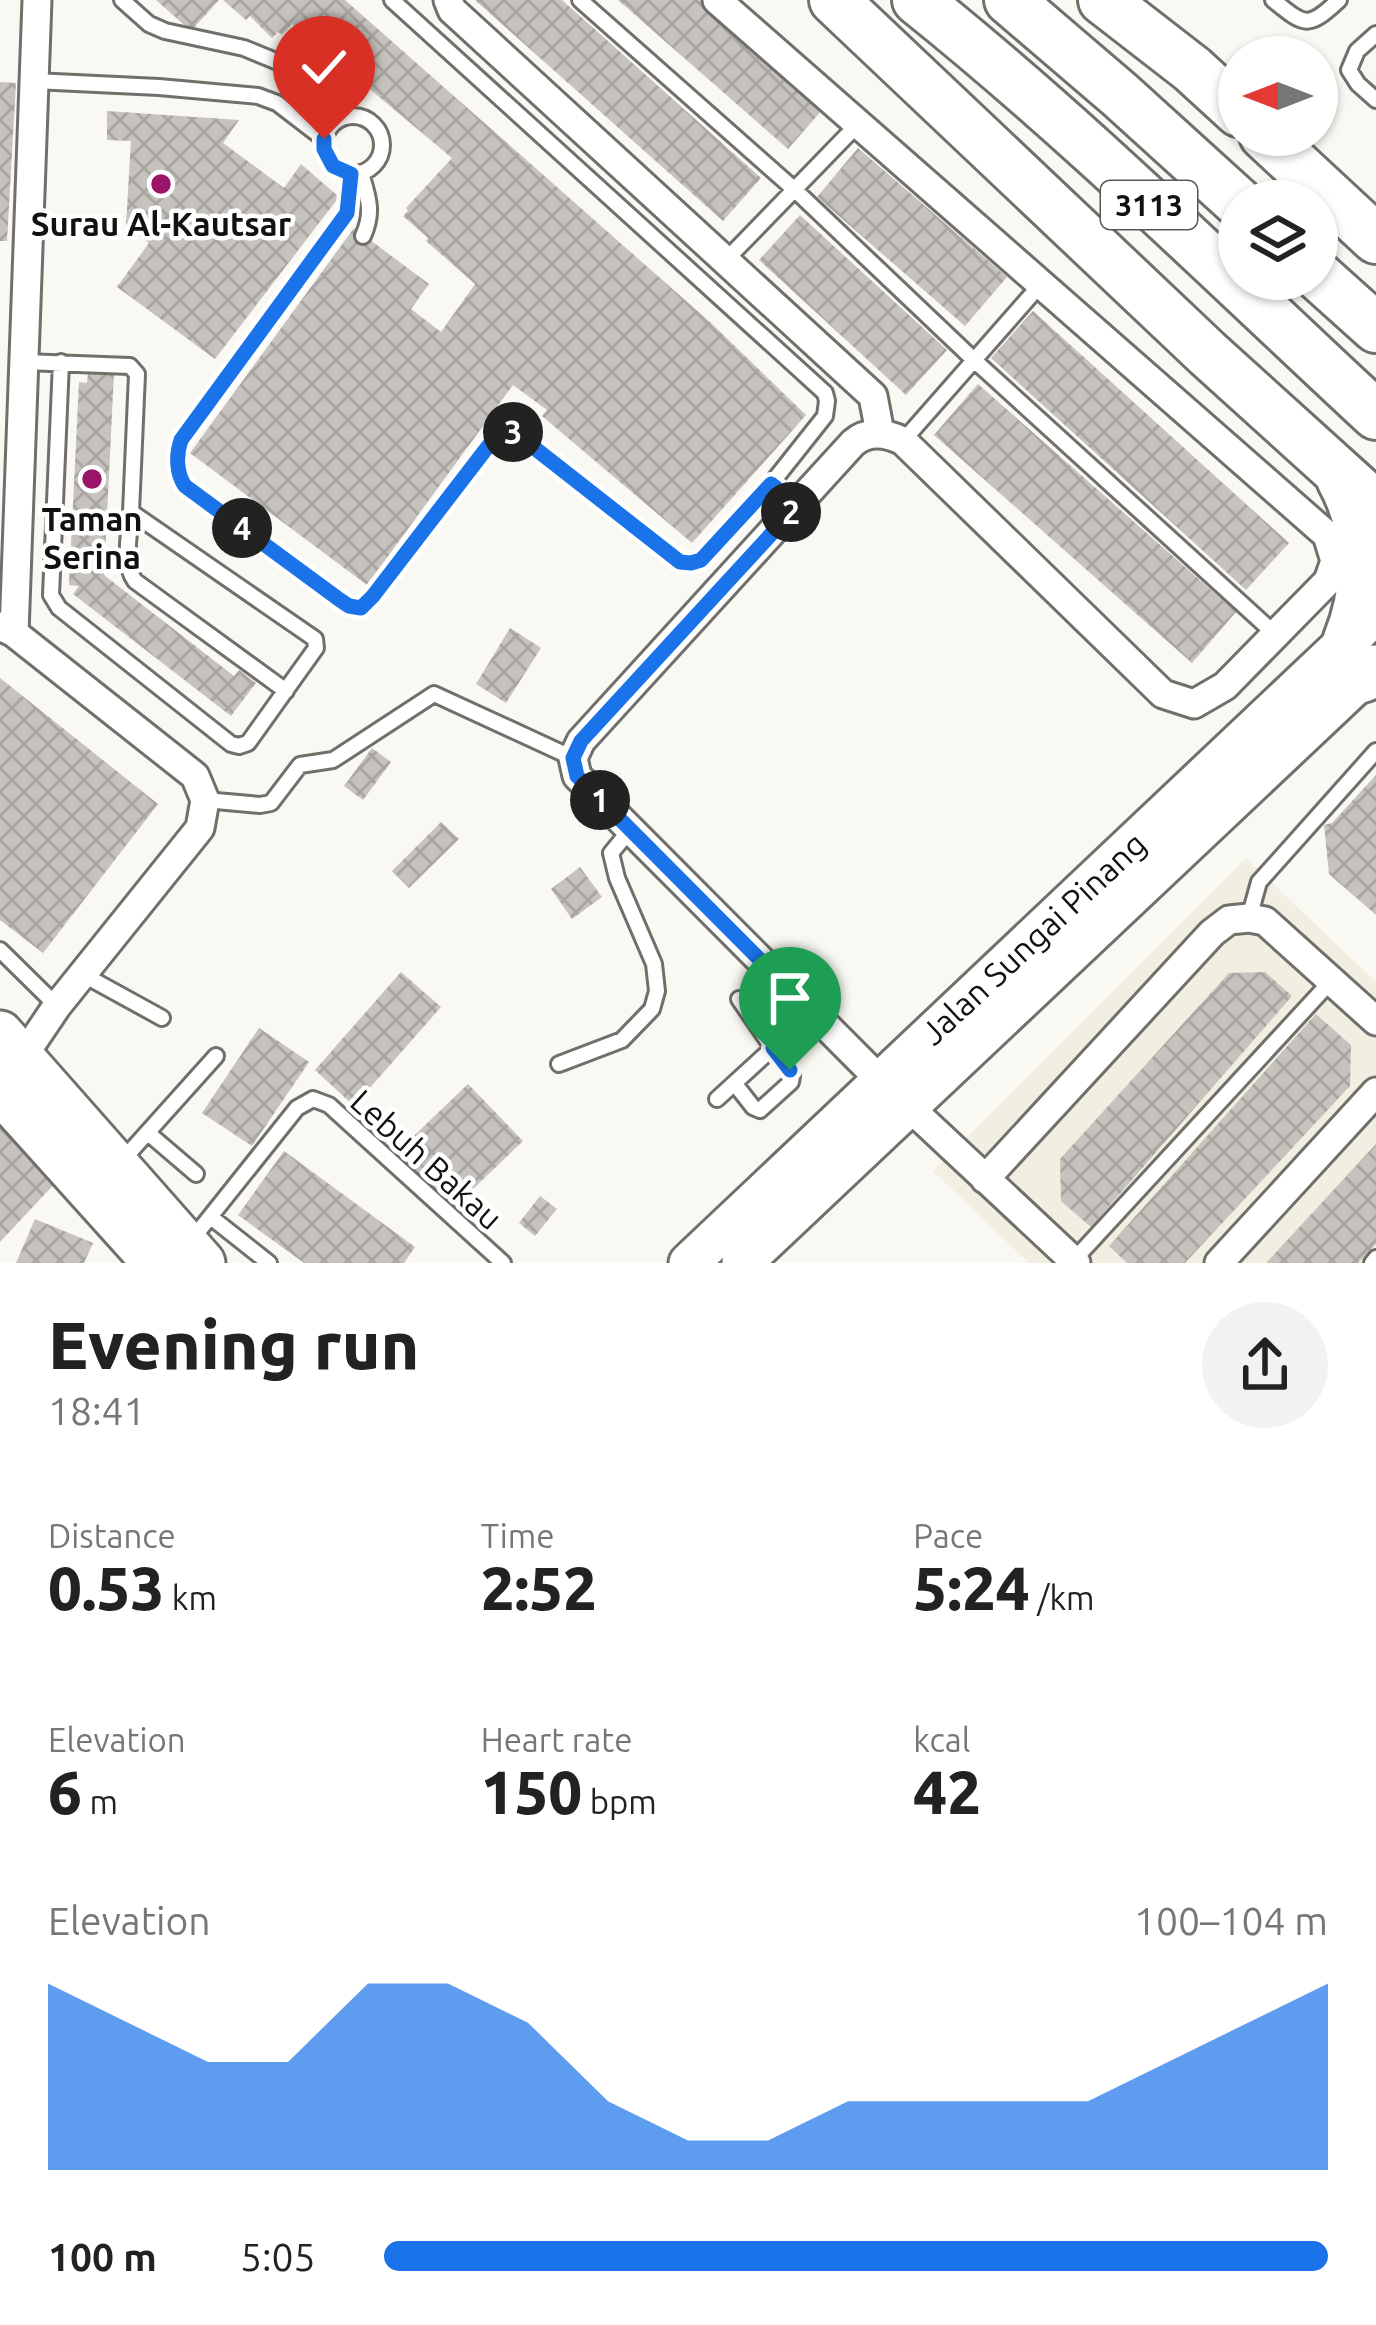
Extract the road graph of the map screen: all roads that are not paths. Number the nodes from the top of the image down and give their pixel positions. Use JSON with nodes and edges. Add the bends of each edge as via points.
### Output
{"nodes":[{"id":1,"x":37,"y":0,"type":"edge"},
{"id":2,"x":122,"y":0,"type":"edge"},
{"id":3,"x":392,"y":0,"type":"edge"},
{"id":4,"x":448,"y":0,"type":"edge"},
{"id":5,"x":580,"y":0,"type":"edge"},
{"id":6,"x":717,"y":0,"type":"edge"},
{"id":7,"x":834,"y":0,"type":"edge"},
{"id":8,"x":917,"y":0,"type":"edge"},
{"id":9,"x":1009,"y":0,"type":"edge"},
{"id":10,"x":1103,"y":0,"type":"edge"},
{"id":11,"x":1273,"y":0,"type":"edge"},
{"id":12,"x":1339,"y":0,"type":"edge"},
{"id":13,"x":1376,"y":34,"type":"edge"},
{"id":14,"x":34,"y":82,"type":"junction"},
{"id":15,"x":1218,"y":93,"type":"edge"},
{"id":16,"x":1376,"y":100,"type":"edge"},
{"id":17,"x":346,"y":116,"type":"junction"},
{"id":18,"x":858,"y":124,"type":"junction"},
{"id":19,"x":324,"y":139,"type":"junction"},
{"id":20,"x":1287,"y":156,"type":"edge"},
{"id":21,"x":356,"y":174,"type":"junction"},
{"id":22,"x":1218,"y":184,"type":"edge"},
{"id":23,"x":795,"y":190,"type":"junction"},
{"id":24,"x":363,"y":236,"type":"dead end"},
{"id":25,"x":1376,"y":238,"type":"edge"},
{"id":26,"x":725,"y":261,"type":"junction"},
{"id":27,"x":1041,"y":284,"type":"junction"},
{"id":28,"x":1338,"y":294,"type":"edge"},
{"id":29,"x":1376,"y":328,"type":"edge"},
{"id":30,"x":974,"y":360,"type":"junction"},
{"id":31,"x":24,"y":362,"type":"junction"},
{"id":32,"x":61,"y":362,"type":"junction"},
{"id":33,"x":1376,"y":415,"type":"edge"},
{"id":34,"x":879,"y":439,"type":"junction"},
{"id":35,"x":1356,"y":478,"type":"edge"},
{"id":36,"x":771,"y":484,"type":"junction"},
{"id":37,"x":798,"y":505,"type":"junction"},
{"id":38,"x":1376,"y":506,"type":"edge"},
{"id":39,"x":131,"y":512,"type":"junction"},
{"id":40,"x":1275,"y":634,"type":"junction"},
{"id":41,"x":4,"y":636,"type":"edge"},
{"id":42,"x":1367,"y":654,"type":"edge"},
{"id":43,"x":286,"y":691,"type":"junction"},
{"id":44,"x":1376,"y":752,"type":"edge"},
{"id":45,"x":573,"y":758,"type":"junction"},
{"id":46,"x":205,"y":800,"type":"junction"},
{"id":47,"x":630,"y":830,"type":"junction"},
{"id":48,"x":1249,"y":918,"type":"junction"},
{"id":49,"x":0,"y":950,"type":"edge"},
{"id":50,"x":82,"y":974,"type":"junction"},
{"id":51,"x":1332,"y":980,"type":"junction"},
{"id":52,"x":739,"y":999,"type":"dead end"},
{"id":53,"x":57,"y":1006,"type":"junction"},
{"id":54,"x":812,"y":1012,"type":"junction"},
{"id":55,"x":162,"y":1018,"type":"dead end"},
{"id":56,"x":1376,"y":1021,"type":"edge"},
{"id":57,"x":773,"y":1048,"type":"junction"},
{"id":58,"x":216,"y":1056,"type":"dead end"},
{"id":59,"x":9,"y":1063,"type":"edge"},
{"id":60,"x":560,"y":1064,"type":"dead end"},
{"id":61,"x":735,"y":1084,"type":"junction"},
{"id":62,"x":1376,"y":1092,"type":"edge"},
{"id":63,"x":895,"y":1094,"type":"junction"},
{"id":64,"x":717,"y":1099,"type":"dead end"},
{"id":65,"x":148,"y":1133,"type":"junction"},
{"id":66,"x":116,"y":1167,"type":"junction"},
{"id":67,"x":196,"y":1174,"type":"dead end"},
{"id":68,"x":985,"y":1179,"type":"junction"},
{"id":69,"x":189,"y":1247,"type":"edge"},
{"id":70,"x":500,"y":1262,"type":"edge"},
{"id":71,"x":1074,"y":1262,"type":"edge"},
{"id":72,"x":269,"y":1263,"type":"edge"},
{"id":73,"x":689,"y":1263,"type":"edge"},
{"id":74,"x":742,"y":1263,"type":"edge"},
{"id":75,"x":1219,"y":1263,"type":"edge"}],
"edges":[{"from":1,"to":14,"type":"street"},
{"from":2,"to":17,"type":"lane","via":[[165,31],[244,48],[312,76]]},
{"from":3,"to":36,"type":"lane","via":[[825,393],[825,416]]},
{"from":4,"to":26,"type":"street"},
{"from":5,"to":23,"type":"lane"},
{"from":6,"to":18,"type":"street"},
{"from":7,"to":35,"type":"highway","via":[[1208,353]]},
{"from":8,"to":33,"type":"highway","number":"3113"},
{"from":9,"to":22,"type":"highway","number":"3113"},
{"from":10,"to":15,"type":"highway"},
{"from":11,"to":12,"type":"lane","via":[[1308,22]]},
{"from":13,"to":16,"type":"lane","via":[[1349,70]]},
{"from":14,"to":19,"type":"lane","via":[[258,96]]},
{"from":14,"to":31,"type":"street"},
{"from":17,"to":19,"type":"lane"},
{"from":17,"to":21,"type":"lane","via":[[366,118],[382,142],[377,161]]},
{"from":18,"to":23,"type":"lane"},
{"from":18,"to":27,"type":"street"},
{"from":19,"to":21,"type":"lane","via":[[333,166]]},
{"from":20,"to":25,"type":"highway"},
{"from":21,"to":24,"type":"lane","via":[[371,205]]},
{"from":21,"to":36,"type":"lane","via":[[347,213],[181,440],[185,486],[361,608],[507,430],[680,562],[701,560]]},
{"from":23,"to":26,"type":"lane"},
{"from":23,"to":30,"type":"lane"},
{"from":26,"to":34,"type":"street","via":[[873,396]]},
{"from":27,"to":30,"type":"lane"},
{"from":27,"to":40,"type":"street","via":[[1327,535],[1335,561],[1328,581]]},
{"from":28,"to":29,"type":"highway"},
{"from":30,"to":34,"type":"lane"},
{"from":30,"to":40,"type":"lane"},
{"from":31,"to":32,"type":"lane"},
{"from":31,"to":41,"type":"street"},
{"from":32,"to":39,"type":"lane","via":[[130,366],[137,374]]},
{"from":32,"to":43,"type":"lane","via":[[52,595],[58,608],[231,744],[248,743]]},
{"from":34,"to":37,"type":"street"},
{"from":34,"to":40,"type":"street","via":[[1163,694],[1194,704],[1225,686]]},
{"from":35,"to":38,"type":"highway"},
{"from":35,"to":42,"type":"highway","via":[[1363,555],[1357,611]]},
{"from":36,"to":37,"type":"lane"},
{"from":37,"to":45,"type":"street"},
{"from":39,"to":43,"type":"lane","via":[[135,581]]},
{"from":39,"to":43,"type":"lane","via":[[315,639]]},
{"from":41,"to":46,"type":"street","via":[[195,776]]},
{"from":42,"to":63,"type":"main road","name":"Jalan Sungai Pinang"},
{"from":44,"to":48,"type":"lane","via":[[1259,883]]},
{"from":45,"to":46,"type":"lane","via":[[434,694],[333,760],[300,765],[271,803]]},
{"from":45,"to":47,"type":"street","via":[[577,776]]},
{"from":46,"to":50,"type":"street","via":[[200,828]]},
{"from":47,"to":54,"type":"street"},
{"from":47,"to":60,"type":"lane","via":[[611,853],[654,964],[652,1009],[622,1040]]},
{"from":48,"to":51,"type":"street","via":[[1264,921]]},
{"from":48,"to":68,"type":"street","via":[[1212,933]]},
{"from":49,"to":53,"type":"lane"},
{"from":50,"to":53,"type":"street"},
{"from":50,"to":55,"type":"lane"},
{"from":51,"to":56,"type":"street"},
{"from":51,"to":71,"type":"lane"},
{"from":52,"to":57,"type":"lane"},
{"from":53,"to":59,"type":"street"},
{"from":54,"to":57,"type":"lane"},
{"from":54,"to":63,"type":"street"},
{"from":57,"to":61,"type":"lane"},
{"from":57,"to":61,"type":"lane","via":[[791,1082],[760,1110]]},
{"from":58,"to":65,"type":"lane"},
{"from":59,"to":66,"type":"main road"},
{"from":59,"to":69,"type":"main road"},
{"from":61,"to":64,"type":"lane"},
{"from":62,"to":75,"type":"street"},
{"from":63,"to":68,"type":"street"},
{"from":63,"to":73,"type":"main road","name":"Jalan Sungai Pinang"},
{"from":63,"to":74,"type":"main road","name":"Jalan Sungai Pinang"},
{"from":65,"to":66,"type":"lane"},
{"from":65,"to":67,"type":"lane"},
{"from":66,"to":69,"type":"main road"},
{"from":68,"to":71,"type":"street"},
{"from":69,"to":70,"type":"lane","name":"Lebuh Bakau","via":[[297,1108],[313,1099]]},
{"from":69,"to":72,"type":"lane"}]}
